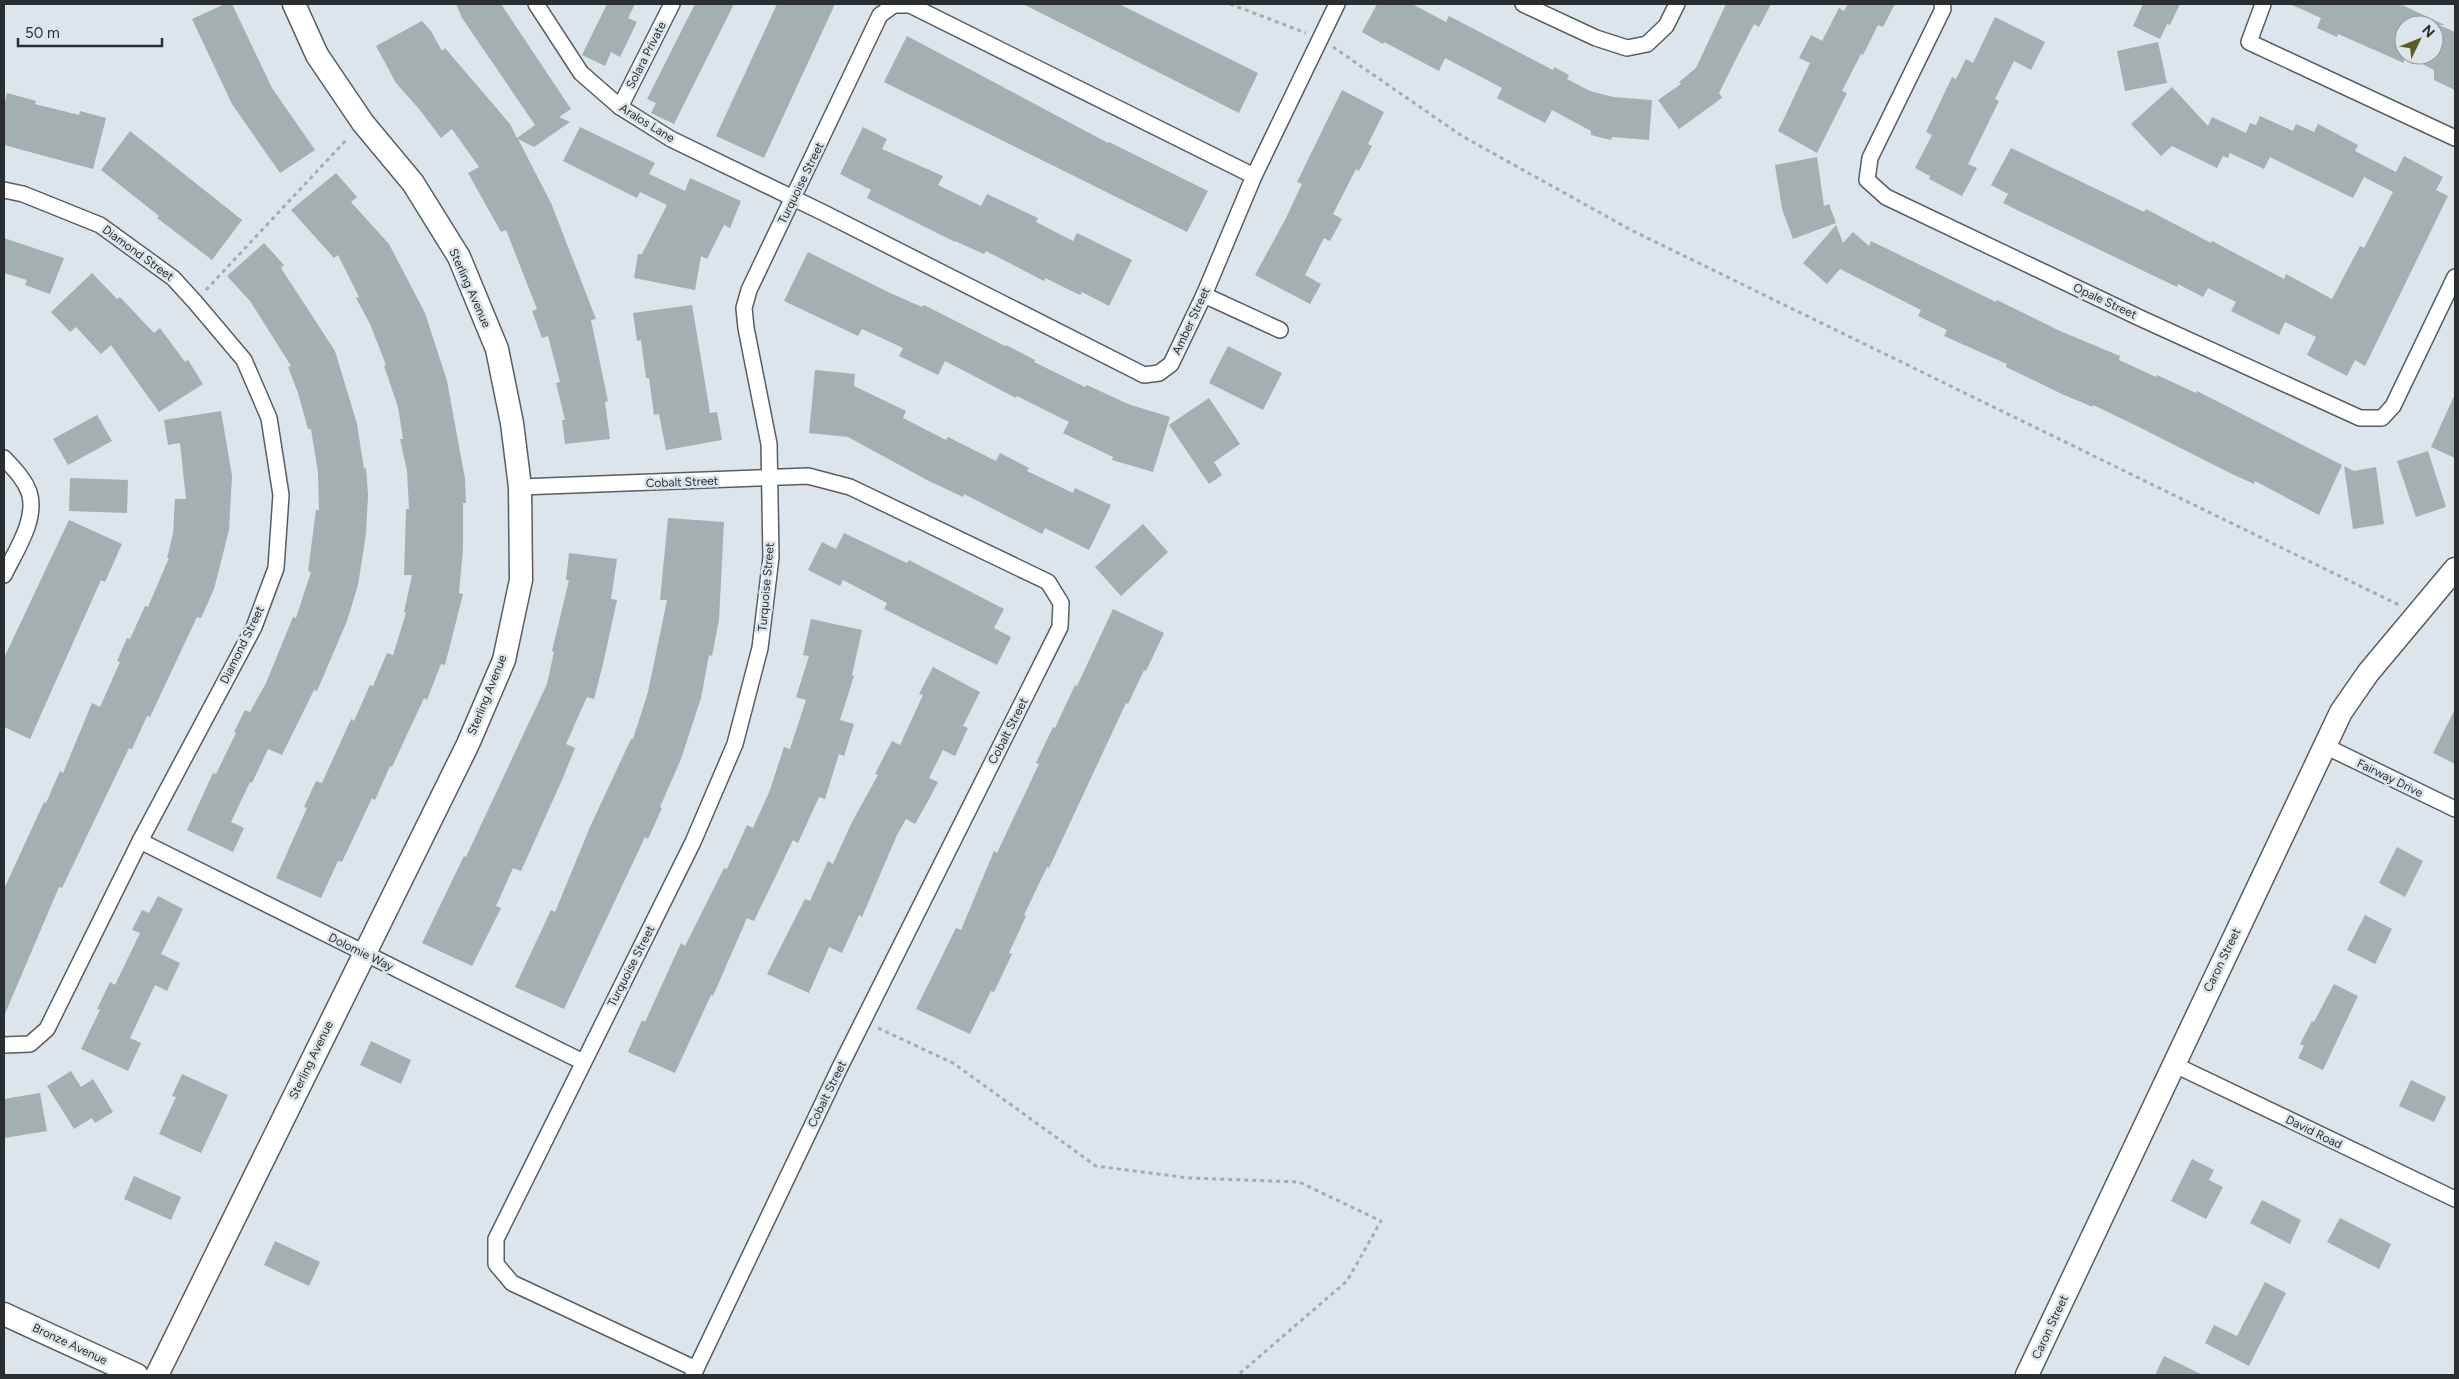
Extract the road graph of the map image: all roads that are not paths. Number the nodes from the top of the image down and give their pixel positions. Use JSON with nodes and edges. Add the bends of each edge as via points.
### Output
{"nodes":[{"id":1,"x":294,"y":4,"type":"edge"},
{"id":2,"x":536,"y":4,"type":"edge"},
{"id":3,"x":672,"y":4,"type":"edge"},
{"id":4,"x":1337,"y":4,"type":"edge"},
{"id":5,"x":1522,"y":4,"type":"edge"},
{"id":6,"x":1677,"y":4,"type":"edge"},
{"id":7,"x":1942,"y":4,"type":"edge"},
{"id":8,"x":2263,"y":4,"type":"edge"},
{"id":9,"x":620,"y":107,"type":"junction"},
{"id":10,"x":2455,"y":138,"type":"edge"},
{"id":11,"x":1254,"y":176,"type":"junction"},
{"id":12,"x":4,"y":190,"type":"edge"},
{"id":13,"x":794,"y":200,"type":"junction"},
{"id":14,"x":2455,"y":277,"type":"edge"},
{"id":15,"x":1204,"y":295,"type":"junction"},
{"id":16,"x":1280,"y":330,"type":"dead end"},
{"id":17,"x":4,"y":458,"type":"edge"},
{"id":18,"x":770,"y":479,"type":"junction"},
{"id":19,"x":520,"y":487,"type":"junction"},
{"id":20,"x":2455,"y":568,"type":"edge"},
{"id":21,"x":4,"y":575,"type":"edge"},
{"id":22,"x":2325,"y":746,"type":"junction"},
{"id":23,"x":2455,"y":809,"type":"edge"},
{"id":24,"x":140,"y":841,"type":"junction"},
{"id":25,"x":363,"y":954,"type":"junction"},
{"id":26,"x":4,"y":1045,"type":"edge"},
{"id":27,"x":583,"y":1062,"type":"junction"},
{"id":28,"x":2173,"y":1064,"type":"junction"},
{"id":29,"x":2455,"y":1199,"type":"edge"},
{"id":30,"x":4,"y":1314,"type":"edge"},
{"id":31,"x":694,"y":1372,"type":"edge"},
{"id":32,"x":137,"y":1375,"type":"edge"},
{"id":33,"x":157,"y":1375,"type":"edge"},
{"id":34,"x":2027,"y":1375,"type":"edge"}],
"edges":[{"from":1,"to":19,"type":"street","name":"Sterling Avenue","via":[[318,55],[363,123],[413,183],[459,257],[496,349],[512,422]]},
{"from":2,"to":9,"type":"street","name":"Aralos Lane","via":[[581,73]]},
{"from":3,"to":9,"type":"street","name":"Solara Private"},
{"from":4,"to":11,"type":"street","name":"Amber Street"},
{"from":5,"to":6,"type":"street","via":[[1596,38],[1627,48],[1647,44],[1666,26]]},
{"from":7,"to":14,"type":"street","name":"Opale Street","via":[[1943,10],[1870,158],[1867,180],[1886,197],[2131,314],[2360,418],[2382,418],[2393,406]]},
{"from":8,"to":10,"type":"street","via":[[2249,42]]},
{"from":9,"to":13,"type":"street","name":"Aralos Lane","via":[[671,139]]},
{"from":11,"to":13,"type":"street","name":"Turquoise Street","via":[[910,5],[894,5],[880,15]]},
{"from":11,"to":15,"type":"street","name":"Amber Street"},
{"from":12,"to":24,"type":"street","name":"Diamond Street","via":[[23,194],[100,225],[173,278],[244,360],[269,418],[281,494],[276,568],[254,627]]},
{"from":13,"to":15,"type":"street","name":"Amber Street","via":[[1144,376],[1160,373],[1171,364]]},
{"from":13,"to":18,"type":"street","name":"Turquoise Street","via":[[749,290],[744,308],[769,444]]},
{"from":15,"to":16,"type":"street"},
{"from":17,"to":21,"type":"street","via":[[19,474],[29,493],[30,512],[24,535]]},
{"from":18,"to":19,"type":"street","name":"Cobalt Street"},
{"from":18,"to":27,"type":"street","name":"Turquoise Street","via":[[771,558],[760,648],[735,744],[693,842]]},
{"from":18,"to":31,"type":"street","name":"Cobalt Street","via":[[808,476],[850,487],[1048,582],[1062,603],[1060,627],[863,1020]]},
{"from":19,"to":25,"type":"street","name":"Sterling Avenue","via":[[521,580],[504,660],[468,744]]},
{"from":20,"to":22,"type":"street","name":"Caron Street","via":[[2362,680],[2341,712]]},
{"from":22,"to":23,"type":"street","name":"Fairway Drive"},
{"from":22,"to":28,"type":"street","name":"Caron Street"},
{"from":24,"to":25,"type":"street","name":"Dolomie Way"},
{"from":24,"to":26,"type":"street","name":"Diamond Street","via":[[47,1029],[30,1044]]},
{"from":25,"to":27,"type":"street","name":"Dolomie Way"},
{"from":25,"to":33,"type":"street","name":"Sterling Avenue"},
{"from":27,"to":31,"type":"street","name":"Turquoise Street","via":[[496,1239],[496,1264],[512,1283]]},
{"from":28,"to":29,"type":"street","name":"David Road"},
{"from":28,"to":34,"type":"street","name":"Caron Street"},
{"from":30,"to":32,"type":"street","name":"Bronze Avenue"}]}
